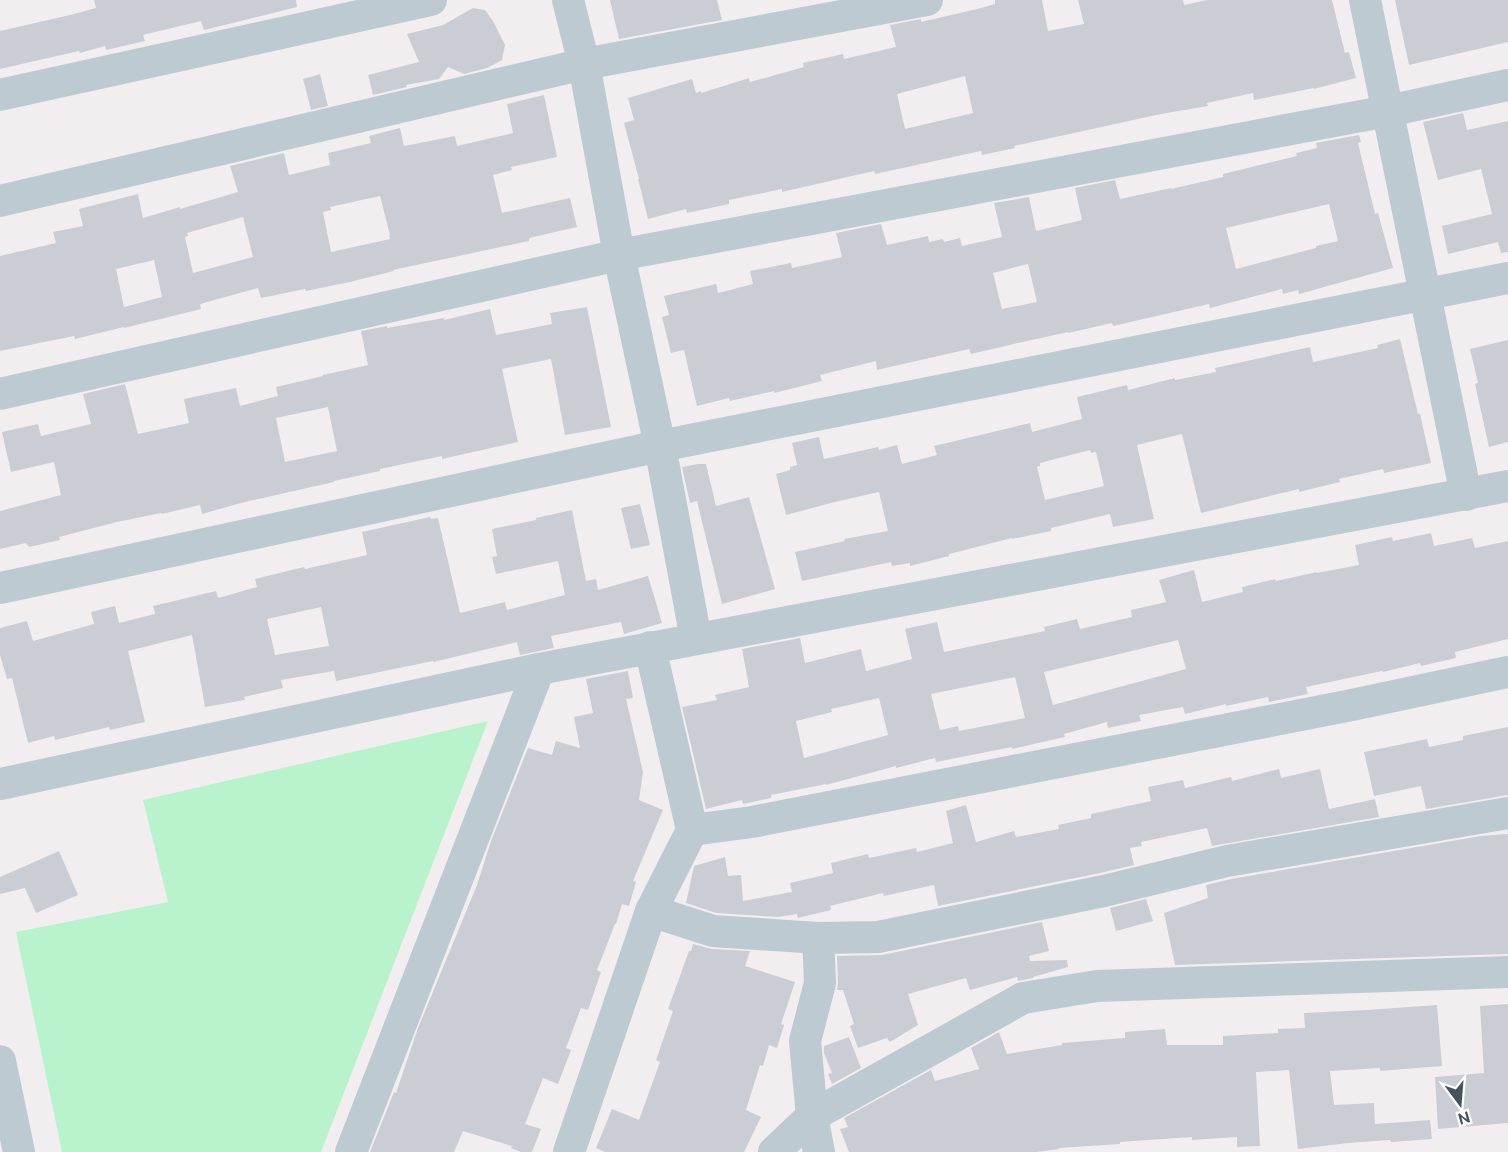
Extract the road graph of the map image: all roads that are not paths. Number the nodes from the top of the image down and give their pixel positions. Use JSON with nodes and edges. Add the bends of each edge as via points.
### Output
{"nodes":[{"id":1,"x":431,"y":0,"type":"edge"},
{"id":2,"x":568,"y":0,"type":"edge"},
{"id":3,"x":927,"y":0,"type":"edge"},
{"id":4,"x":1365,"y":0,"type":"edge"},
{"id":5,"x":584,"y":64,"type":"junction"},
{"id":6,"x":1508,"y":85,"type":"edge"},
{"id":7,"x":0,"y":95,"type":"edge"},
{"id":8,"x":1388,"y":111,"type":"junction"},
{"id":9,"x":0,"y":201,"type":"edge"},
{"id":10,"x":619,"y":255,"type":"junction"},
{"id":11,"x":1508,"y":278,"type":"edge"},
{"id":12,"x":1425,"y":295,"type":"junction"},
{"id":13,"x":0,"y":394,"type":"edge"},
{"id":14,"x":660,"y":446,"type":"junction"},
{"id":15,"x":1508,"y":486,"type":"edge"},
{"id":16,"x":1466,"y":495,"type":"junction"},
{"id":17,"x":0,"y":588,"type":"edge"},
{"id":18,"x":696,"y":639,"type":"junction"},
{"id":19,"x":650,"y":647,"type":"junction"},
{"id":20,"x":539,"y":669,"type":"junction"},
{"id":21,"x":1508,"y":672,"type":"edge"},
{"id":22,"x":0,"y":784,"type":"edge"},
{"id":23,"x":1508,"y":813,"type":"edge"},
{"id":24,"x":692,"y":830,"type":"junction"},
{"id":25,"x":651,"y":911,"type":"junction"},
{"id":26,"x":818,"y":938,"type":"junction"},
{"id":27,"x":1508,"y":972,"type":"edge"},
{"id":28,"x":1,"y":1066,"type":"edge"},
{"id":29,"x":812,"y":1116,"type":"junction"},
{"id":30,"x":11,"y":1138,"type":"edge"},
{"id":31,"x":351,"y":1152,"type":"edge"},
{"id":32,"x":569,"y":1152,"type":"edge"},
{"id":33,"x":774,"y":1152,"type":"edge"},
{"id":34,"x":819,"y":1152,"type":"edge"}],
"edges":[{"from":1,"to":7,"type":"street"},
{"from":2,"to":5,"type":"street"},
{"from":3,"to":5,"type":"street"},
{"from":4,"to":8,"type":"street"},
{"from":5,"to":9,"type":"street"},
{"from":5,"to":10,"type":"street"},
{"from":6,"to":8,"type":"street"},
{"from":8,"to":10,"type":"street"},
{"from":8,"to":12,"type":"street"},
{"from":10,"to":13,"type":"street"},
{"from":10,"to":14,"type":"street"},
{"from":11,"to":12,"type":"street"},
{"from":12,"to":14,"type":"street"},
{"from":12,"to":16,"type":"street"},
{"from":14,"to":17,"type":"street"},
{"from":14,"to":18,"type":"street"},
{"from":15,"to":16,"type":"street"},
{"from":16,"to":18,"type":"street"},
{"from":18,"to":19,"type":"street"},
{"from":19,"to":20,"type":"street"},
{"from":19,"to":24,"type":"street"},
{"from":20,"to":22,"type":"street"},
{"from":20,"to":31,"type":"street"},
{"from":21,"to":24,"type":"street","via":[[764,820]]},
{"from":23,"to":26,"type":"street","via":[[1227,861],[1104,891],[878,937]]},
{"from":24,"to":25,"type":"street"},
{"from":25,"to":26,"type":"street","via":[[713,931]]},
{"from":25,"to":32,"type":"street"},
{"from":26,"to":29,"type":"street","via":[[820,983],[805,1041]]},
{"from":27,"to":29,"type":"street","via":[[1096,986],[1023,998]]},
{"from":28,"to":30,"type":"street"},
{"from":29,"to":33,"type":"street"},
{"from":29,"to":34,"type":"street"}]}
